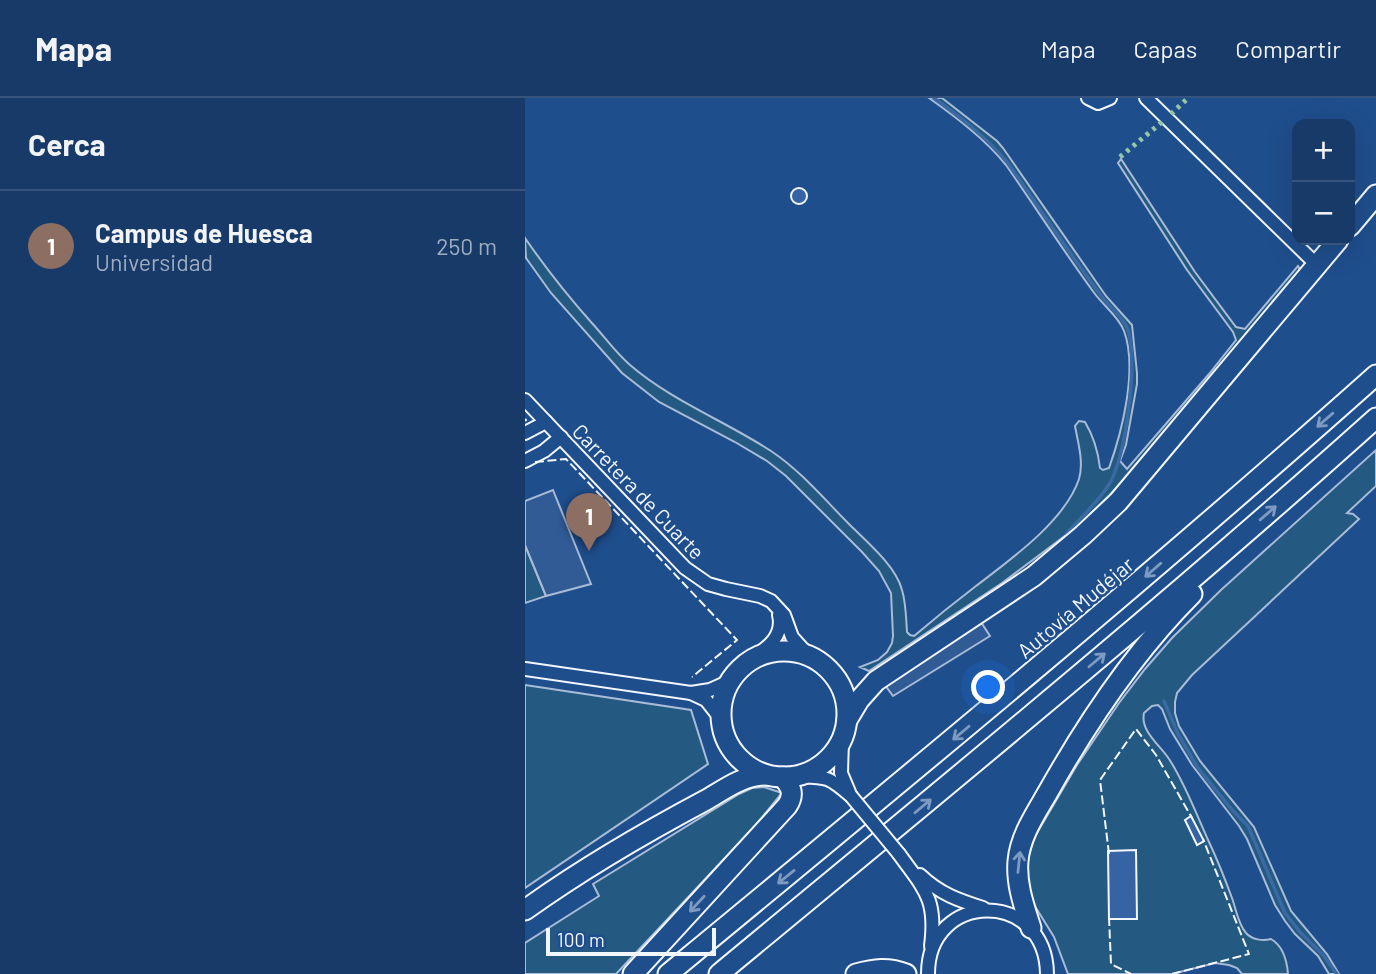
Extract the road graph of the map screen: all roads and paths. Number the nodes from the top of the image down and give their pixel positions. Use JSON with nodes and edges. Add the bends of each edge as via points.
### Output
{"nodes":[{"id":1,"x":1088,"y":98,"type":"edge"},
{"id":2,"x":1110,"y":98,"type":"edge"},
{"id":3,"x":1146,"y":98,"type":"edge"},
{"id":4,"x":1376,"y":195,"type":"edge"},
{"id":5,"x":1355,"y":220,"type":"edge"},
{"id":6,"x":1334,"y":245,"type":"edge"},
{"id":7,"x":1317,"y":265,"type":"junction"},
{"id":8,"x":1376,"y":375,"type":"edge"},
{"id":9,"x":525,"y":400,"type":"edge"},
{"id":10,"x":1376,"y":418,"type":"edge"},
{"id":11,"x":546,"y":422,"type":"junction"},
{"id":12,"x":525,"y":433,"type":"edge"},
{"id":13,"x":561,"y":437,"type":"junction"},
{"id":14,"x":525,"y":461,"type":"edge"},
{"id":15,"x":1216,"y":558,"type":"junction"},
{"id":16,"x":775,"y":605,"type":"junction"},
{"id":17,"x":810,"y":657,"type":"junction"},
{"id":18,"x":744,"y":665,"type":"junction"},
{"id":19,"x":525,"y":669,"type":"edge"},
{"id":20,"x":835,"y":677,"type":"junction"},
{"id":21,"x":730,"y":681,"type":"junction"},
{"id":22,"x":876,"y":681,"type":"junction"},
{"id":23,"x":691,"y":693,"type":"junction"},
{"id":24,"x":847,"y":720,"type":"junction"},
{"id":25,"x":723,"y":728,"type":"junction"},
{"id":26,"x":842,"y":740,"type":"junction"},
{"id":27,"x":782,"y":776,"type":"junction"},
{"id":28,"x":851,"y":796,"type":"junction"},
{"id":29,"x":679,"y":814,"type":"junction"},
{"id":30,"x":899,"y":854,"type":"junction"},
{"id":31,"x":525,"y":910,"type":"edge"},
{"id":32,"x":987,"y":910,"type":"junction"},
{"id":33,"x":1031,"y":928,"type":"junction"},
{"id":34,"x":1044,"y":950,"type":"junction"},
{"id":35,"x":930,"y":953,"type":"junction"},
{"id":36,"x":633,"y":974,"type":"edge"},
{"id":37,"x":668,"y":974,"type":"edge"},
{"id":38,"x":719,"y":974,"type":"edge"},
{"id":39,"x":856,"y":974,"type":"edge"},
{"id":40,"x":906,"y":974,"type":"edge"},
{"id":41,"x":928,"y":974,"type":"edge"},
{"id":42,"x":1047,"y":974,"type":"edge"},
{"id":43,"x":1057,"y":974,"type":"edge"}],
"edges":[{"from":1,"to":2,"type":"street","via":[[1098,103]]},
{"from":3,"to":7,"type":"street"},
{"from":4,"to":5,"type":"highway"},
{"from":6,"to":7,"type":"highway"},
{"from":7,"to":22,"type":"highway","via":[[1118,502],[1034,576]]},
{"from":8,"to":37,"type":"highway","name":"Autovía Mudéjar","one_way":true,"via":[[1014,688]]},
{"from":9,"to":11,"type":"street","name":"Carretera de Cuarte"},
{"from":15,"to":10,"type":"highway","one_way":true},
{"from":11,"to":12,"type":"street"},
{"from":11,"to":13,"type":"street","name":"Carretera de Cuarte"},
{"from":13,"to":14,"type":"street"},
{"from":13,"to":16,"type":"street","name":"Carretera de Cuarte","via":[[692,574],[708,584],[760,596]]},
{"from":33,"to":15,"type":"highway","one_way":true,"via":[[1017,871],[1032,821],[1098,709],[1168,619],[1208,579]]},
{"from":38,"to":15,"type":"highway","one_way":true},
{"from":16,"to":17,"type":"street","via":[[792,637]]},
{"from":16,"to":18,"type":"street","via":[[780,631]]},
{"from":17,"to":18,"type":"highway","via":[[776,651]]},
{"from":17,"to":20,"type":"highway"},
{"from":18,"to":21,"type":"highway"},
{"from":19,"to":23,"type":"street"},
{"from":20,"to":22,"type":"highway","via":[[854,683]]},
{"from":20,"to":24,"type":"highway","via":[[846,702]]},
{"from":21,"to":23,"type":"street"},
{"from":21,"to":25,"type":"highway","via":[[722,699]]},
{"from":22,"to":24,"type":"highway"},
{"from":23,"to":25,"type":"street","via":[[706,700]]},
{"from":24,"to":26,"type":"highway"},
{"from":25,"to":27,"type":"highway","via":[[734,753],[748,766]]},
{"from":25,"to":29,"type":"highway","via":[[731,764],[726,780]]},
{"from":26,"to":27,"type":"highway","via":[[824,763],[807,773]]},
{"from":26,"to":28,"type":"street","via":[[841,773]]},
{"from":27,"to":28,"type":"street","via":[[832,780]]},
{"from":27,"to":29,"type":"highway","via":[[749,776]]},
{"from":27,"to":36,"type":"highway","one_way":true,"via":[[792,791],[787,806]]},
{"from":28,"to":30,"type":"street","bridge":true},
{"from":29,"to":31,"type":"highway"},
{"from":30,"to":32,"type":"street","via":[[939,891]]},
{"from":30,"to":35,"type":"street","via":[[931,905]]},
{"from":32,"to":33,"type":"street","via":[[1011,914]]},
{"from":32,"to":35,"type":"street","via":[[952,922]]},
{"from":33,"to":34,"type":"street"},
{"from":34,"to":42,"type":"street"},
{"from":34,"to":43,"type":"street"},
{"from":35,"to":41,"type":"street"},
{"from":39,"to":40,"type":"highway","via":[[885,968]]}]}
